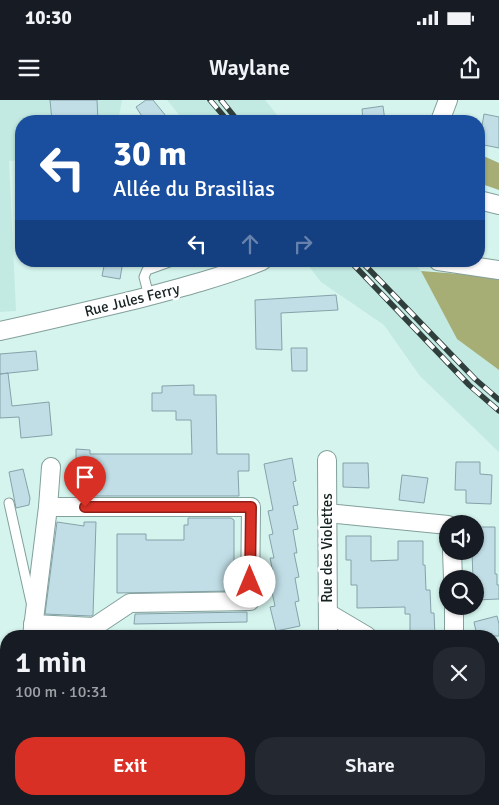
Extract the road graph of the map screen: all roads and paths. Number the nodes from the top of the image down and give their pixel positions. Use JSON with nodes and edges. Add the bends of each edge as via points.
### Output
{"nodes":[{"id":1,"x":448,"y":100,"type":"edge"},
{"id":2,"x":442,"y":115,"type":"edge"},
{"id":3,"x":485,"y":202,"type":"edge"},
{"id":4,"x":499,"y":205,"type":"edge"},
{"id":5,"x":155,"y":267,"type":"edge"},
{"id":6,"x":245,"y":267,"type":"edge"},
{"id":7,"x":479,"y":267,"type":"edge"},
{"id":8,"x":499,"y":270,"type":"edge"},
{"id":9,"x":149,"y":296,"type":"junction"},
{"id":10,"x":0,"y":331,"type":"edge"},
{"id":11,"x":327,"y":460,"type":"dead end"},
{"id":12,"x":51,"y":467,"type":"dead end"},
{"id":13,"x":8,"y":503,"type":"dead end"},
{"id":14,"x":48,"y":507,"type":"junction"},
{"id":15,"x":327,"y":513,"type":"junction"},
{"id":16,"x":439,"y":524,"type":"edge"},
{"id":17,"x":328,"y":613,"type":"junction"},
{"id":18,"x":454,"y":615,"type":"edge"},
{"id":19,"x":33,"y":625,"type":"edge"},
{"id":20,"x":328,"y":630,"type":"edge"},
{"id":21,"x":357,"y":630,"type":"edge"},
{"id":22,"x":454,"y":630,"type":"edge"}],
"edges":[{"from":1,"to":2,"type":"street"},
{"from":3,"to":4,"type":"street"},
{"from":5,"to":9,"type":"lane","via":[[147,270],[144,278]]},
{"from":6,"to":9,"type":"street","name":"Rue Jules Ferry"},
{"from":7,"to":8,"type":"street"},
{"from":9,"to":10,"type":"street","name":"Rue Jules Ferry"},
{"from":11,"to":15,"type":"street","name":"Rue des Violettes"},
{"from":12,"to":14,"type":"street"},
{"from":13,"to":19,"type":"lane"},
{"from":14,"to":19,"type":"street"},
{"from":14,"to":19,"type":"street","via":[[251,507],[250,601],[130,603],[94,627]]},
{"from":15,"to":16,"type":"street"},
{"from":15,"to":17,"type":"street","name":"Rue des Violettes"},
{"from":17,"to":20,"type":"street","name":"Rue des Violettes"},
{"from":17,"to":21,"type":"street"},
{"from":18,"to":22,"type":"street"}]}
